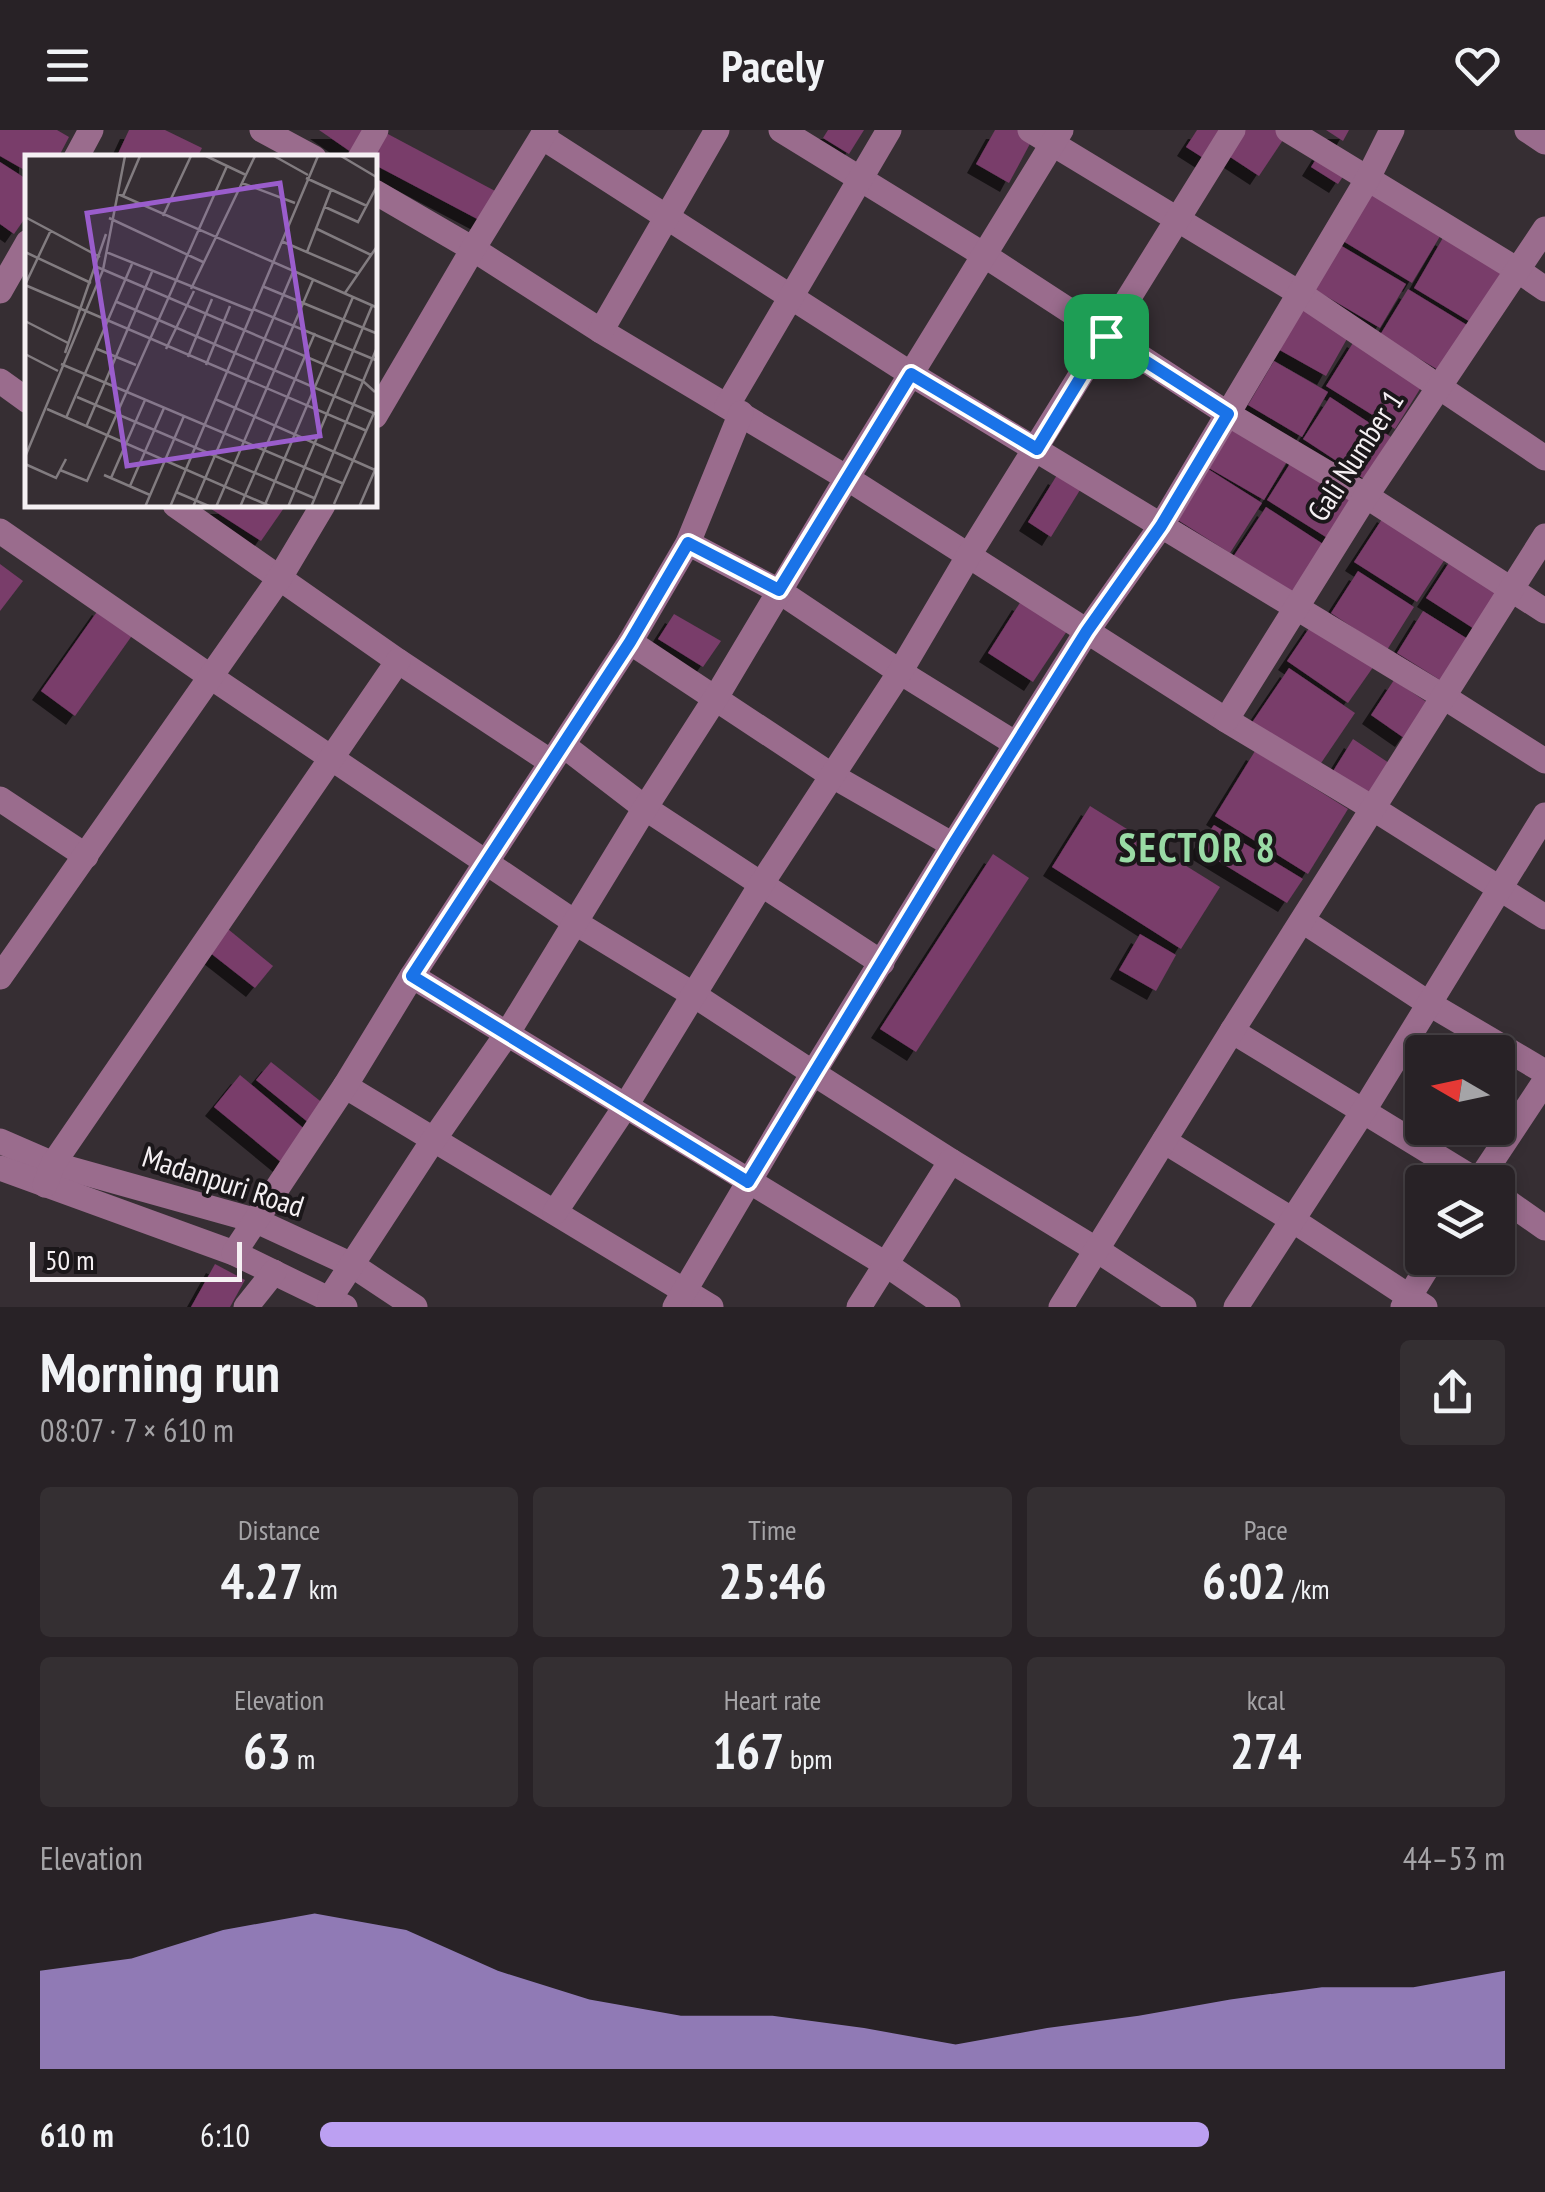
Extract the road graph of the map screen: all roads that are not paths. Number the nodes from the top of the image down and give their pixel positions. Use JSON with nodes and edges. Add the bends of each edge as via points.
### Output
{"nodes":[{"id":1,"x":92,"y":130,"type":"edge"},
{"id":2,"x":262,"y":130,"type":"edge"},
{"id":3,"x":376,"y":130,"type":"edge"},
{"id":4,"x":716,"y":130,"type":"edge"},
{"id":5,"x":781,"y":130,"type":"edge"},
{"id":6,"x":889,"y":130,"type":"edge"},
{"id":7,"x":1234,"y":130,"type":"edge"},
{"id":8,"x":1288,"y":130,"type":"edge"},
{"id":9,"x":1392,"y":130,"type":"edge"},
{"id":10,"x":1527,"y":130,"type":"edge"},
{"id":11,"x":544,"y":134,"type":"edge"},
{"id":12,"x":1047,"y":135,"type":"edge"},
{"id":13,"x":1545,"y":142,"type":"edge"},
{"id":14,"x":78,"y":155,"type":"edge"},
{"id":15,"x":308,"y":155,"type":"edge"},
{"id":16,"x":362,"y":155,"type":"edge"},
{"id":17,"x":860,"y":178,"type":"junction"},
{"id":18,"x":1367,"y":180,"type":"junction"},
{"id":19,"x":378,"y":194,"type":"edge"},
{"id":20,"x":666,"y":216,"type":"junction"},
{"id":21,"x":1178,"y":218,"type":"junction"},
{"id":22,"x":1545,"y":230,"type":"edge"},
{"id":23,"x":25,"y":247,"type":"edge"},
{"id":24,"x":472,"y":249,"type":"junction"},
{"id":25,"x":984,"y":255,"type":"junction"},
{"id":26,"x":1516,"y":269,"type":"junction"},
{"id":27,"x":0,"y":290,"type":"edge"},
{"id":28,"x":1545,"y":290,"type":"edge"},
{"id":29,"x":1300,"y":293,"type":"junction"},
{"id":30,"x":792,"y":297,"type":"junction"},
{"id":31,"x":601,"y":331,"type":"junction"},
{"id":32,"x":1106,"y":336,"type":"junction"},
{"id":33,"x":911,"y":374,"type":"junction"},
{"id":34,"x":0,"y":381,"type":"edge"},
{"id":35,"x":1440,"y":387,"type":"junction"},
{"id":36,"x":25,"y":399,"type":"edge"},
{"id":37,"x":734,"y":410,"type":"junction"},
{"id":38,"x":378,"y":411,"type":"edge"},
{"id":39,"x":1228,"y":414,"type":"junction"},
{"id":40,"x":1037,"y":449,"type":"junction"},
{"id":41,"x":1545,"y":458,"type":"edge"},
{"id":42,"x":847,"y":478,"type":"junction"},
{"id":43,"x":1366,"y":496,"type":"junction"},
{"id":44,"x":179,"y":508,"type":"edge"},
{"id":45,"x":321,"y":508,"type":"edge"},
{"id":46,"x":1161,"y":526,"type":"junction"},
{"id":47,"x":0,"y":531,"type":"edge"},
{"id":48,"x":1545,"y":536,"type":"edge"},
{"id":49,"x":688,"y":543,"type":"junction"},
{"id":50,"x":969,"y":555,"type":"junction"},
{"id":51,"x":280,"y":579,"type":"junction"},
{"id":52,"x":779,"y":590,"type":"junction"},
{"id":53,"x":1512,"y":590,"type":"junction"},
{"id":54,"x":1297,"y":610,"type":"junction"},
{"id":55,"x":1545,"y":611,"type":"edge"},
{"id":56,"x":1087,"y":631,"type":"junction"},
{"id":57,"x":630,"y":642,"type":"junction"},
{"id":58,"x":398,"y":661,"type":"junction"},
{"id":59,"x":900,"y":672,"type":"junction"},
{"id":60,"x":211,"y":677,"type":"junction"},
{"id":61,"x":1444,"y":697,"type":"junction"},
{"id":62,"x":715,"y":699,"type":"junction"},
{"id":63,"x":1226,"y":720,"type":"junction"},
{"id":64,"x":1016,"y":744,"type":"junction"},
{"id":65,"x":557,"y":754,"type":"junction"},
{"id":66,"x":332,"y":758,"type":"junction"},
{"id":67,"x":1545,"y":761,"type":"edge"},
{"id":68,"x":831,"y":775,"type":"junction"},
{"id":69,"x":0,"y":799,"type":"edge"},
{"id":70,"x":644,"y":808,"type":"junction"},
{"id":71,"x":1374,"y":809,"type":"junction"},
{"id":72,"x":1545,"y":814,"type":"edge"},
{"id":73,"x":953,"y":845,"type":"junction"},
{"id":74,"x":86,"y":856,"type":"junction"},
{"id":75,"x":487,"y":863,"type":"junction"},
{"id":76,"x":762,"y":883,"type":"junction"},
{"id":77,"x":1500,"y":888,"type":"junction"},
{"id":78,"x":1545,"y":917,"type":"edge"},
{"id":79,"x":1303,"y":921,"type":"junction"},
{"id":80,"x":576,"y":923,"type":"junction"},
{"id":81,"x":882,"y":963,"type":"junction"},
{"id":82,"x":412,"y":976,"type":"junction"},
{"id":83,"x":0,"y":977,"type":"edge"},
{"id":84,"x":694,"y":995,"type":"junction"},
{"id":85,"x":1428,"y":1003,"type":"junction"},
{"id":86,"x":1232,"y":1030,"type":"junction"},
{"id":87,"x":508,"y":1034,"type":"junction"},
{"id":88,"x":1545,"y":1072,"type":"edge"},
{"id":89,"x":813,"y":1074,"type":"junction"},
{"id":90,"x":1545,"y":1082,"type":"edge"},
{"id":91,"x":345,"y":1086,"type":"junction"},
{"id":92,"x":625,"y":1107,"type":"junction"},
{"id":93,"x":1364,"y":1110,"type":"junction"},
{"id":94,"x":434,"y":1139,"type":"junction"},
{"id":95,"x":1164,"y":1140,"type":"junction"},
{"id":96,"x":0,"y":1141,"type":"edge"},
{"id":97,"x":951,"y":1161,"type":"junction"},
{"id":98,"x":1452,"y":1165,"type":"edge"},
{"id":99,"x":1490,"y":1165,"type":"edge"},
{"id":100,"x":0,"y":1168,"type":"edge"},
{"id":101,"x":49,"y":1174,"type":"junction"},
{"id":102,"x":748,"y":1182,"type":"junction"},
{"id":103,"x":1515,"y":1207,"type":"edge"},
{"id":104,"x":555,"y":1212,"type":"junction"},
{"id":105,"x":1292,"y":1218,"type":"junction"},
{"id":106,"x":256,"y":1221,"type":"junction"},
{"id":107,"x":1545,"y":1228,"type":"edge"},
{"id":108,"x":1097,"y":1250,"type":"junction"},
{"id":109,"x":234,"y":1252,"type":"junction"},
{"id":110,"x":886,"y":1264,"type":"junction"},
{"id":111,"x":352,"y":1265,"type":"junction"},
{"id":112,"x":274,"y":1272,"type":"junction"},
{"id":113,"x":1425,"y":1275,"type":"edge"},
{"id":114,"x":680,"y":1299,"type":"edge"},
{"id":115,"x":338,"y":1302,"type":"edge"},
{"id":116,"x":1412,"y":1304,"type":"edge"},
{"id":117,"x":246,"y":1307,"type":"edge"},
{"id":118,"x":415,"y":1307,"type":"edge"},
{"id":119,"x":710,"y":1307,"type":"edge"},
{"id":120,"x":859,"y":1307,"type":"edge"},
{"id":121,"x":948,"y":1307,"type":"edge"},
{"id":122,"x":1061,"y":1307,"type":"edge"},
{"id":123,"x":1184,"y":1307,"type":"edge"},
{"id":124,"x":1236,"y":1307,"type":"edge"}],
"edges":[{"from":1,"to":14,"type":"street"},
{"from":2,"to":15,"type":"street"},
{"from":3,"to":16,"type":"street"},
{"from":4,"to":20,"type":"street"},
{"from":5,"to":17,"type":"street"},
{"from":6,"to":17,"type":"street"},
{"from":7,"to":21,"type":"street"},
{"from":8,"to":18,"type":"street"},
{"from":9,"to":18,"type":"street"},
{"from":10,"to":13,"type":"street"},
{"from":11,"to":20,"type":"street"},
{"from":11,"to":24,"type":"street"},
{"from":12,"to":21,"type":"street"},
{"from":12,"to":25,"type":"street"},
{"from":17,"to":25,"type":"street"},
{"from":17,"to":30,"type":"street"},
{"from":18,"to":26,"type":"street"},
{"from":18,"to":29,"type":"street"},
{"from":19,"to":24,"type":"street"},
{"from":20,"to":30,"type":"street"},
{"from":20,"to":31,"type":"street"},
{"from":21,"to":29,"type":"street"},
{"from":21,"to":32,"type":"street"},
{"from":22,"to":26,"type":"street","name":"Gali Number 1"},
{"from":23,"to":27,"type":"street"},
{"from":24,"to":31,"type":"street"},
{"from":24,"to":38,"type":"street"},
{"from":25,"to":32,"type":"street"},
{"from":25,"to":33,"type":"street"},
{"from":26,"to":28,"type":"street"},
{"from":26,"to":35,"type":"street","name":"Gali Number 1"},
{"from":29,"to":35,"type":"street"},
{"from":29,"to":39,"type":"street"},
{"from":30,"to":33,"type":"street"},
{"from":30,"to":37,"type":"street"},
{"from":31,"to":37,"type":"street"},
{"from":32,"to":39,"type":"street"},
{"from":32,"to":40,"type":"street"},
{"from":33,"to":40,"type":"street"},
{"from":33,"to":42,"type":"street"},
{"from":34,"to":36,"type":"street"},
{"from":35,"to":41,"type":"street"},
{"from":35,"to":43,"type":"street","name":"Gali Number 1"},
{"from":37,"to":42,"type":"street"},
{"from":37,"to":49,"type":"street"},
{"from":39,"to":43,"type":"street"},
{"from":39,"to":46,"type":"street"},
{"from":40,"to":46,"type":"street"},
{"from":40,"to":50,"type":"street"},
{"from":42,"to":50,"type":"street"},
{"from":42,"to":52,"type":"street"},
{"from":43,"to":53,"type":"street"},
{"from":43,"to":54,"type":"street","name":"Gali Number 1"},
{"from":44,"to":51,"type":"street"},
{"from":45,"to":51,"type":"street"},
{"from":46,"to":54,"type":"street"},
{"from":46,"to":56,"type":"street"},
{"from":47,"to":60,"type":"street"},
{"from":48,"to":53,"type":"street"},
{"from":49,"to":52,"type":"street"},
{"from":49,"to":57,"type":"street"},
{"from":50,"to":56,"type":"street"},
{"from":50,"to":59,"type":"street"},
{"from":51,"to":58,"type":"street"},
{"from":51,"to":60,"type":"street"},
{"from":52,"to":59,"type":"street"},
{"from":52,"to":62,"type":"street"},
{"from":53,"to":55,"type":"street"},
{"from":53,"to":61,"type":"street"},
{"from":54,"to":61,"type":"street"},
{"from":54,"to":63,"type":"street","name":"Gali Number 1"},
{"from":56,"to":63,"type":"street"},
{"from":56,"to":64,"type":"street"},
{"from":57,"to":62,"type":"street"},
{"from":57,"to":65,"type":"street"},
{"from":58,"to":65,"type":"street"},
{"from":58,"to":66,"type":"street"},
{"from":59,"to":64,"type":"street"},
{"from":59,"to":68,"type":"street"},
{"from":60,"to":66,"type":"street"},
{"from":60,"to":74,"type":"street"},
{"from":61,"to":67,"type":"street"},
{"from":61,"to":71,"type":"street"},
{"from":62,"to":68,"type":"street"},
{"from":62,"to":70,"type":"street"},
{"from":63,"to":71,"type":"street"},
{"from":64,"to":73,"type":"street"},
{"from":65,"to":70,"type":"street"},
{"from":65,"to":75,"type":"street"},
{"from":66,"to":75,"type":"street"},
{"from":66,"to":101,"type":"street"},
{"from":68,"to":73,"type":"street"},
{"from":68,"to":76,"type":"street"},
{"from":69,"to":74,"type":"street"},
{"from":70,"to":76,"type":"street"},
{"from":70,"to":80,"type":"street"},
{"from":71,"to":77,"type":"street"},
{"from":71,"to":79,"type":"street"},
{"from":72,"to":77,"type":"street"},
{"from":73,"to":81,"type":"street"},
{"from":74,"to":83,"type":"street"},
{"from":75,"to":80,"type":"street"},
{"from":75,"to":82,"type":"street"},
{"from":76,"to":81,"type":"street"},
{"from":76,"to":84,"type":"street"},
{"from":77,"to":78,"type":"street"},
{"from":77,"to":85,"type":"street"},
{"from":79,"to":85,"type":"street"},
{"from":79,"to":86,"type":"street"},
{"from":80,"to":84,"type":"street"},
{"from":80,"to":87,"type":"street"},
{"from":81,"to":89,"type":"street"},
{"from":82,"to":87,"type":"street"},
{"from":82,"to":91,"type":"street"},
{"from":84,"to":89,"type":"street"},
{"from":84,"to":92,"type":"street"},
{"from":85,"to":88,"type":"street"},
{"from":85,"to":93,"type":"street"},
{"from":86,"to":93,"type":"street"},
{"from":86,"to":95,"type":"street"},
{"from":87,"to":92,"type":"street"},
{"from":87,"to":94,"type":"street"},
{"from":89,"to":97,"type":"street"},
{"from":89,"to":102,"type":"street"},
{"from":90,"to":99,"type":"street"},
{"from":91,"to":94,"type":"street"},
{"from":91,"to":106,"type":"street"},
{"from":92,"to":102,"type":"street"},
{"from":92,"to":104,"type":"street"},
{"from":93,"to":98,"type":"street"},
{"from":93,"to":105,"type":"street"},
{"from":94,"to":104,"type":"street"},
{"from":94,"to":111,"type":"street"},
{"from":95,"to":105,"type":"street"},
{"from":95,"to":108,"type":"street"},
{"from":96,"to":101,"type":"street","name":"Madanpuri Road"},
{"from":97,"to":108,"type":"street"},
{"from":97,"to":110,"type":"street"},
{"from":100,"to":101,"type":"street","name":"Madanpuri Road"},
{"from":101,"to":106,"type":"street","name":"Madanpuri Road"},
{"from":101,"to":109,"type":"street","name":"Madanpuri Road"},
{"from":102,"to":110,"type":"street"},
{"from":102,"to":114,"type":"street"},
{"from":103,"to":107,"type":"street"},
{"from":104,"to":114,"type":"street"},
{"from":105,"to":116,"type":"street"},
{"from":105,"to":124,"type":"street"},
{"from":106,"to":109,"type":"street"},
{"from":106,"to":111,"type":"street","name":"Madanpuri Road"},
{"from":108,"to":122,"type":"street"},
{"from":108,"to":123,"type":"street"},
{"from":109,"to":112,"type":"street","name":"Madanpuri Road"},
{"from":110,"to":120,"type":"street"},
{"from":110,"to":121,"type":"street"},
{"from":111,"to":115,"type":"street"},
{"from":111,"to":118,"type":"street","name":"Madanpuri Road"},
{"from":112,"to":115,"type":"street","name":"Madanpuri Road"},
{"from":112,"to":117,"type":"street"},
{"from":113,"to":116,"type":"street"},
{"from":114,"to":119,"type":"street"}]}
